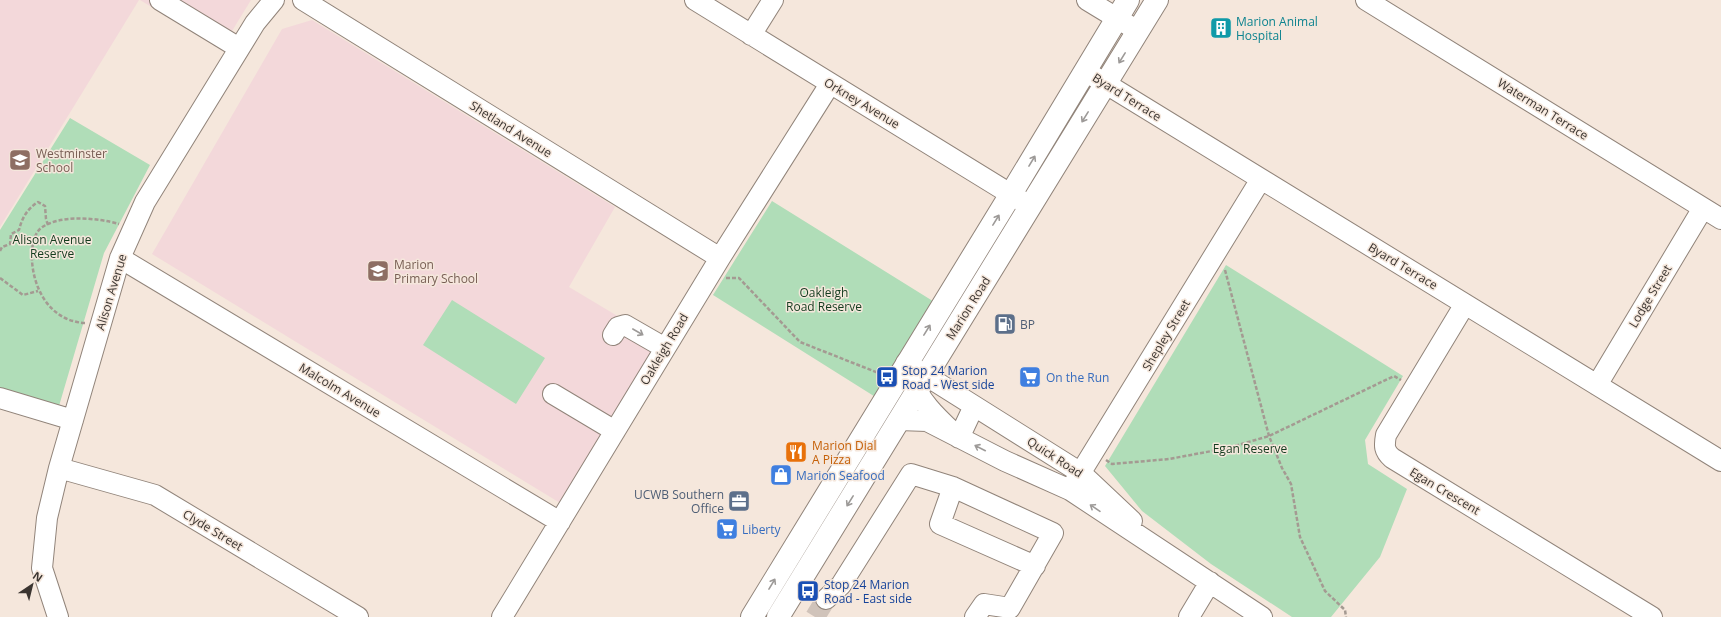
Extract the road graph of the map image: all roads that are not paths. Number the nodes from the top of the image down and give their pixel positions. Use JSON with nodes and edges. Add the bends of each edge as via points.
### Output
{"nodes":[{"id":1,"x":160,"y":0,"type":"edge"},
{"id":2,"x":275,"y":0,"type":"edge"},
{"id":3,"x":291,"y":0,"type":"edge"},
{"id":4,"x":303,"y":0,"type":"edge"},
{"id":5,"x":694,"y":0,"type":"edge"},
{"id":6,"x":773,"y":0,"type":"edge"},
{"id":7,"x":1087,"y":0,"type":"edge"},
{"id":8,"x":1157,"y":0,"type":"edge"},
{"id":9,"x":1370,"y":1,"type":"edge"},
{"id":10,"x":1122,"y":9,"type":"edge"},
{"id":11,"x":1138,"y":31,"type":"junction"},
{"id":12,"x":751,"y":35,"type":"junction"},
{"id":13,"x":239,"y":48,"type":"junction"},
{"id":14,"x":1086,"y":71,"type":"junction"},
{"id":15,"x":830,"y":84,"type":"junction"},
{"id":16,"x":1106,"y":84,"type":"junction"},
{"id":17,"x":1261,"y":179,"type":"junction"},
{"id":18,"x":1012,"y":194,"type":"junction"},
{"id":19,"x":1030,"y":206,"type":"junction"},
{"id":20,"x":1703,"y":208,"type":"junction"},
{"id":21,"x":1721,"y":219,"type":"edge"},
{"id":22,"x":120,"y":258,"type":"junction"},
{"id":23,"x":720,"y":258,"type":"junction"},
{"id":24,"x":1465,"y":304,"type":"junction"},
{"id":25,"x":613,"y":335,"type":"dead end"},
{"id":26,"x":665,"y":348,"type":"junction"},
{"id":27,"x":906,"y":363,"type":"junction"},
{"id":28,"x":922,"y":383,"type":"junction"},
{"id":29,"x":1597,"y":384,"type":"junction"},
{"id":30,"x":553,"y":394,"type":"dead end"},
{"id":31,"x":0,"y":398,"type":"edge"},
{"id":32,"x":974,"y":406,"type":"junction"},
{"id":33,"x":73,"y":420,"type":"junction"},
{"id":34,"x":899,"y":420,"type":"junction"},
{"id":35,"x":615,"y":431,"type":"junction"},
{"id":36,"x":959,"y":438,"type":"junction"},
{"id":37,"x":1721,"y":461,"type":"edge"},
{"id":38,"x":59,"y":468,"type":"junction"},
{"id":39,"x":1081,"y":473,"type":"junction"},
{"id":40,"x":953,"y":487,"type":"junction"},
{"id":41,"x":1070,"y":490,"type":"junction"},
{"id":42,"x":560,"y":522,"type":"junction"},
{"id":43,"x":1164,"y":551,"type":"junction"},
{"id":44,"x":1034,"y":566,"type":"junction"},
{"id":45,"x":1210,"y":582,"type":"junction"},
{"id":46,"x":826,"y":600,"type":"tunnel mouth"},
{"id":47,"x":58,"y":617,"type":"edge"},
{"id":48,"x":358,"y":617,"type":"edge"},
{"id":49,"x":502,"y":617,"type":"edge"},
{"id":50,"x":752,"y":617,"type":"edge"},
{"id":51,"x":778,"y":617,"type":"edge"},
{"id":52,"x":975,"y":617,"type":"edge"},
{"id":53,"x":1189,"y":617,"type":"edge"},
{"id":54,"x":1262,"y":617,"type":"edge"},
{"id":55,"x":1652,"y":617,"type":"edge"}],
"edges":[{"from":1,"to":13,"type":"street"},
{"from":2,"to":3,"type":"street"},
{"from":2,"to":13,"type":"street","name":"Alison Avenue","via":[[255,23]]},
{"from":4,"to":23,"type":"street","name":"Shetland Avenue"},
{"from":5,"to":12,"type":"street","name":"Orkney Avenue"},
{"from":6,"to":12,"type":"street"},
{"from":7,"to":10,"type":"street"},
{"from":8,"to":11,"type":"main road","name":"Marion Road"},
{"from":9,"to":20,"type":"street","name":"Waterman Terrace"},
{"from":10,"to":11,"type":"street"},
{"from":10,"to":14,"type":"main road","name":"Marion Road"},
{"from":11,"to":16,"type":"main road","name":"Marion Road","one_way":true},
{"from":12,"to":15,"type":"street","name":"Orkney Avenue"},
{"from":13,"to":22,"type":"street","name":"Alison Avenue","via":[[145,202]]},
{"from":14,"to":16,"type":"street","name":"Byard Terrace"},
{"from":18,"to":14,"type":"main road","name":"Marion Road","one_way":true},
{"from":15,"to":18,"type":"street","name":"Orkney Avenue"},
{"from":15,"to":23,"type":"street","name":"Oakleigh Road"},
{"from":16,"to":17,"type":"street","name":"Byard Terrace"},
{"from":16,"to":19,"type":"main road","name":"Marion Road","one_way":true},
{"from":17,"to":24,"type":"street","name":"Byard Terrace"},
{"from":17,"to":39,"type":"street","name":"Shepley Street"},
{"from":18,"to":19,"type":"street","name":"Orkney Avenue"},
{"from":27,"to":18,"type":"main road","name":"Marion Road","one_way":true},
{"from":19,"to":28,"type":"main road","name":"Marion Road"},
{"from":20,"to":21,"type":"street","name":"Waterman Terrace"},
{"from":20,"to":29,"type":"street","name":"Lodge Street"},
{"from":22,"to":33,"type":"street","name":"Alison Avenue"},
{"from":22,"to":42,"type":"street","name":"Malcolm Avenue"},
{"from":23,"to":26,"type":"street","name":"Oakleigh Road"},
{"from":24,"to":29,"type":"street","name":"Byard Terrace"},
{"from":24,"to":55,"type":"street","name":"Egan Crescent","via":[[1386,435],[1387,453]]},
{"from":25,"to":26,"type":"street","one_way":true,"via":[[618,327],[625,325]]},
{"from":26,"to":35,"type":"street","name":"Oakleigh Road"},
{"from":27,"to":28,"type":"street","name":"Quick Road"},
{"from":50,"to":27,"type":"main road","name":"Marion Road","one_way":true},
{"from":28,"to":32,"type":"street","name":"Quick Road"},
{"from":28,"to":34,"type":"main road","name":"Marion Road"},
{"from":28,"to":36,"type":"street","name":"Quick Road","via":[[936,417]]},
{"from":29,"to":37,"type":"street","name":"Byard Terrace"},
{"from":30,"to":35,"type":"street"},
{"from":31,"to":33,"type":"street"},
{"from":32,"to":36,"type":"street"},
{"from":32,"to":39,"type":"street","name":"Quick Road"},
{"from":33,"to":38,"type":"street","name":"Alison Avenue"},
{"from":34,"to":36,"type":"street","name":"Quick Road","via":[[927,421]]},
{"from":34,"to":51,"type":"main road","name":"Marion Road","one_way":true},
{"from":35,"to":42,"type":"street","name":"Oakleigh Road"},
{"from":41,"to":36,"type":"street","name":"Quick Road","one_way":true},
{"from":38,"to":47,"type":"street","name":"Alison Avenue","via":[[47,518],[42,568]]},
{"from":38,"to":48,"type":"street","name":"Clyde Street","via":[[155,495]]},
{"from":39,"to":41,"type":"street","name":"Shepley Street"},
{"from":39,"to":43,"type":"street","name":"Quick Road"},
{"from":40,"to":44,"type":"street","via":[[940,524]]},
{"from":40,"to":44,"type":"street","via":[[1053,533]]},
{"from":40,"to":46,"type":"street","via":[[912,474],[841,585]]},
{"from":43,"to":41,"type":"street","name":"Quick Road","one_way":true},
{"from":42,"to":49,"type":"street","name":"Oakleigh Road"},
{"from":43,"to":45,"type":"street","name":"Quick Road"},
{"from":44,"to":52,"type":"street","via":[[1010,608],[984,604]]},
{"from":45,"to":53,"type":"street"},
{"from":45,"to":54,"type":"street","name":"Quick Road"}]}
